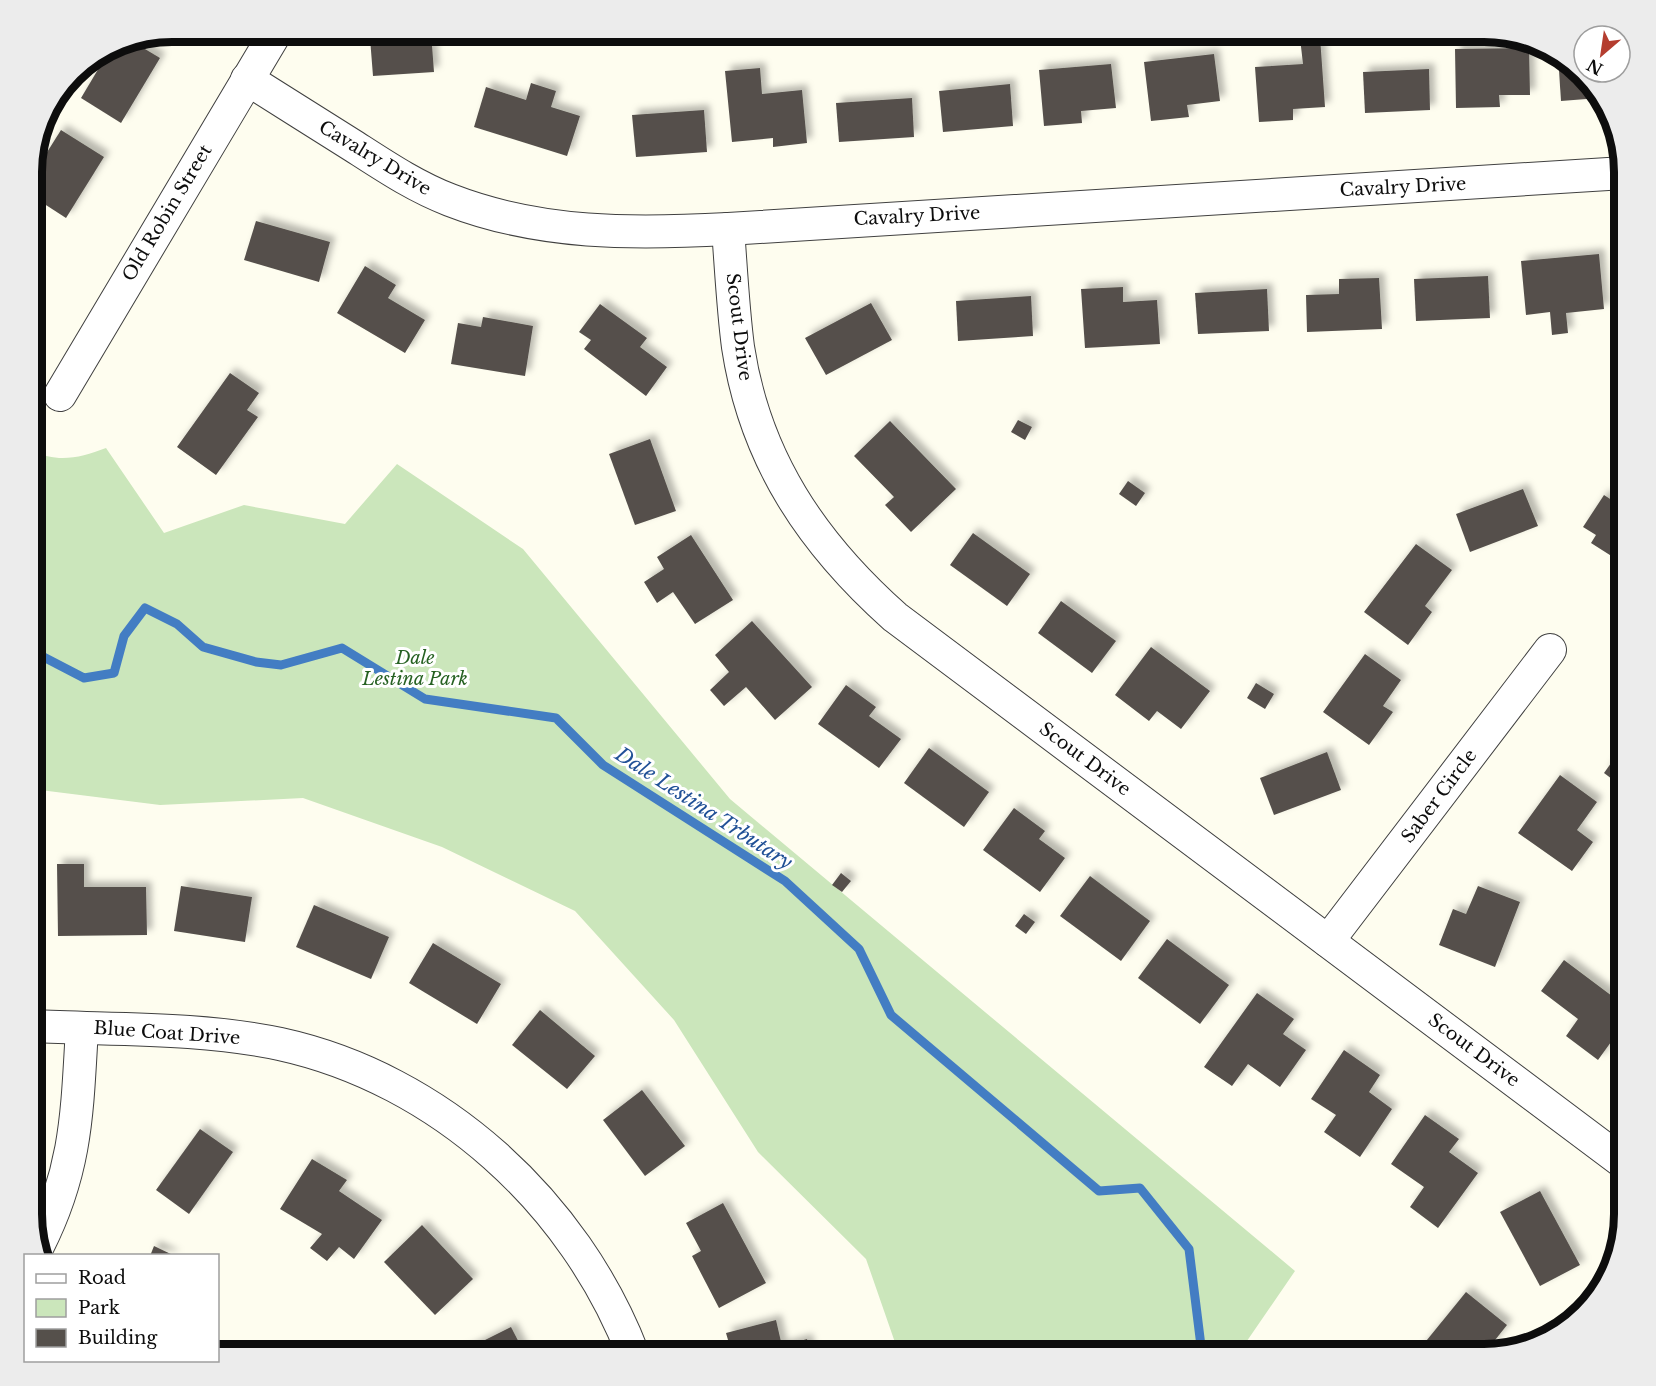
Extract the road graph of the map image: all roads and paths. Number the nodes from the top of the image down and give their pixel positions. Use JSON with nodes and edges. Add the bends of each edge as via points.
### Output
{"nodes":[{"id":1,"x":270,"y":42,"type":"edge"},
{"id":2,"x":247,"y":79,"type":"junction"},
{"id":3,"x":1614,"y":174,"type":"edge"},
{"id":4,"x":728,"y":229,"type":"junction"},
{"id":5,"x":60,"y":395,"type":"dead end"},
{"id":6,"x":1550,"y":650,"type":"dead end"},
{"id":7,"x":1328,"y":941,"type":"junction"},
{"id":8,"x":42,"y":1026,"type":"edge"},
{"id":9,"x":82,"y":1028,"type":"junction"},
{"id":10,"x":1614,"y":1156,"type":"edge"},
{"id":11,"x":44,"y":1233,"type":"edge"},
{"id":12,"x":629,"y":1344,"type":"edge"}],
"edges":[{"from":1,"to":2,"type":"street","name":"Old Robin Street"},
{"from":2,"to":4,"type":"street","name":"Cavalry Drive","via":[[410,182],[482,211],[533,224],[588,231]]},
{"from":2,"to":5,"type":"street","name":"Old Robin Street"},
{"from":3,"to":4,"type":"street","name":"Cavalry Drive"},
{"from":4,"to":7,"type":"street","name":"Scout Drive","via":[[738,347],[757,420],[790,494],[836,561],[895,617]]},
{"from":6,"to":7,"type":"street","name":"Saber Circle"},
{"from":7,"to":10,"type":"street","name":"Scout Drive"},
{"from":8,"to":9,"type":"street","name":"Blue Coat Drive"},
{"from":9,"to":11,"type":"street","via":[[72,1156]]},
{"from":9,"to":12,"type":"street","name":"Blue Coat Drive","via":[[178,1031],[281,1044],[382,1079],[431,1107],[482,1144],[558,1221],[595,1273]]}]}
